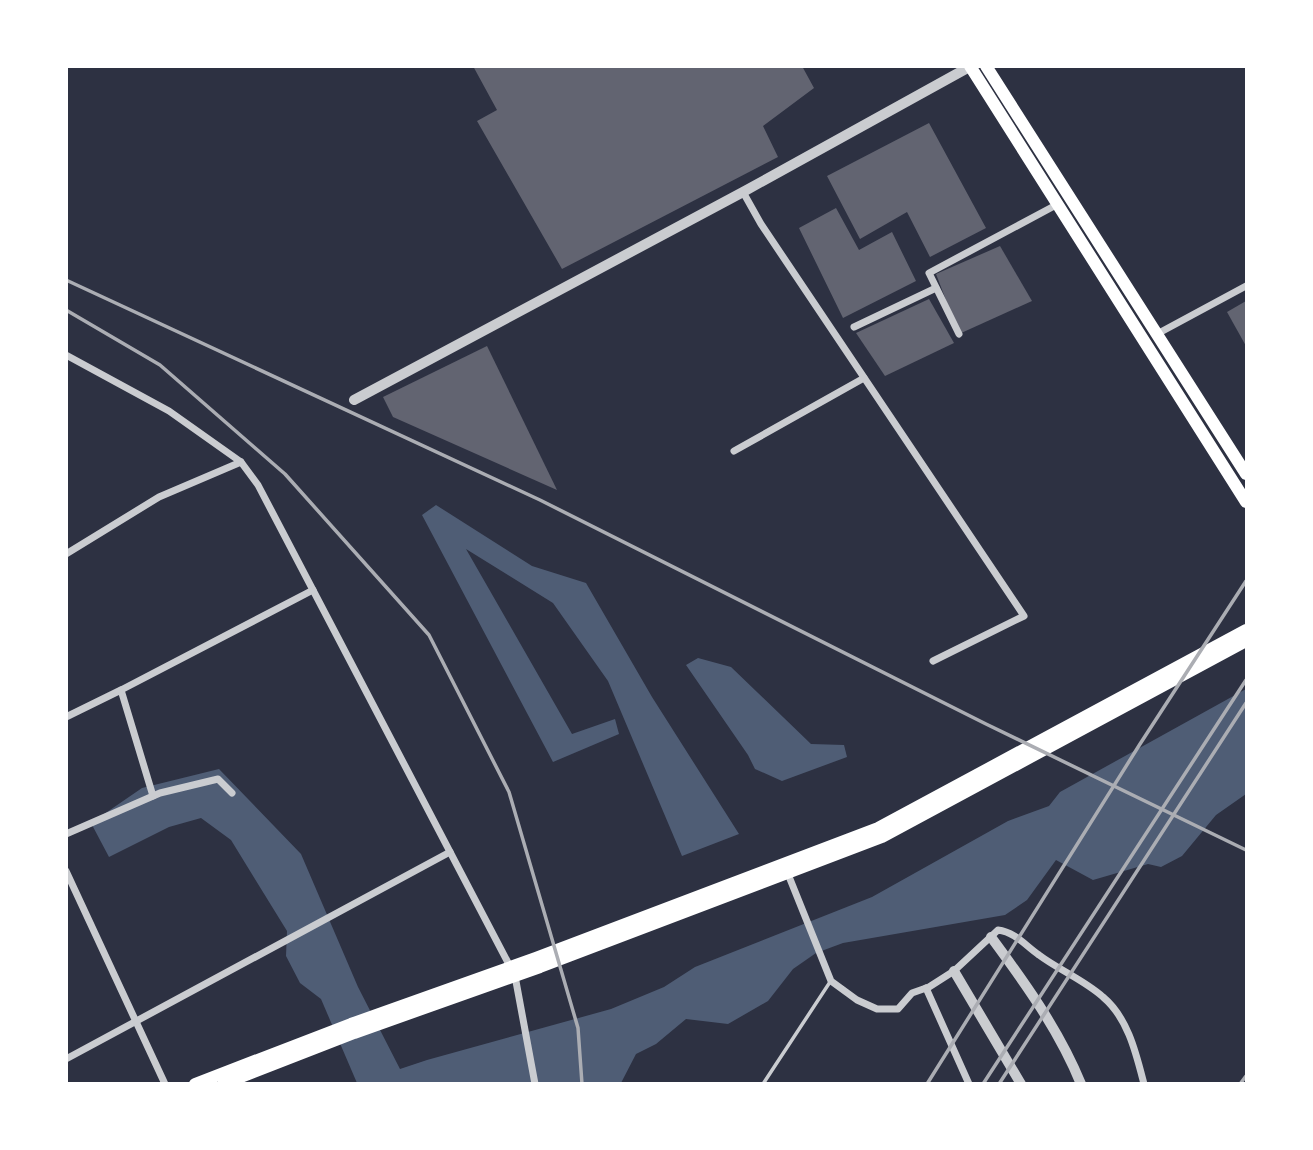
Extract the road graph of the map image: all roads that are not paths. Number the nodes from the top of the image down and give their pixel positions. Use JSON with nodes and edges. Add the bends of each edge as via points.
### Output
{"nodes":[{"id":1,"x":986,"y":66,"type":"edge"},
{"id":2,"x":971,"y":67,"type":"edge"},
{"id":3,"x":743,"y":192,"type":"junction"},
{"id":4,"x":1058,"y":204,"type":"junction"},
{"id":5,"x":1247,"y":285,"type":"edge"},
{"id":6,"x":936,"y":288,"type":"junction"},
{"id":7,"x":854,"y":327,"type":"dead end"},
{"id":8,"x":959,"y":334,"type":"dead end"},
{"id":9,"x":1157,"y":334,"type":"junction"},
{"id":10,"x":66,"y":355,"type":"edge"},
{"id":11,"x":864,"y":378,"type":"junction"},
{"id":12,"x":354,"y":400,"type":"dead end"},
{"id":13,"x":734,"y":451,"type":"dead end"},
{"id":14,"x":241,"y":462,"type":"junction"},
{"id":15,"x":1247,"y":474,"type":"edge"},
{"id":16,"x":1247,"y":502,"type":"edge"},
{"id":17,"x":66,"y":554,"type":"edge"},
{"id":18,"x":313,"y":590,"type":"junction"},
{"id":19,"x":1247,"y":630,"type":"edge"},
{"id":20,"x":1247,"y":641,"type":"edge"},
{"id":21,"x":933,"y":661,"type":"dead end"},
{"id":22,"x":121,"y":690,"type":"junction"},
{"id":23,"x":66,"y":717,"type":"edge"},
{"id":24,"x":232,"y":793,"type":"dead end"},
{"id":25,"x":153,"y":796,"type":"junction"},
{"id":26,"x":66,"y":834,"type":"edge"},
{"id":27,"x":450,"y":852,"type":"junction"},
{"id":28,"x":66,"y":871,"type":"edge"},
{"id":29,"x":788,"y":874,"type":"junction"},
{"id":30,"x":991,"y":937,"type":"junction"},
{"id":31,"x":954,"y":971,"type":"junction"},
{"id":32,"x":513,"y":972,"type":"junction"},
{"id":33,"x":831,"y":981,"type":"junction"},
{"id":34,"x":926,"y":988,"type":"junction"},
{"id":35,"x":135,"y":1022,"type":"junction"},
{"id":36,"x":66,"y":1059,"type":"edge"},
{"id":37,"x":165,"y":1083,"type":"edge"},
{"id":38,"x":195,"y":1083,"type":"edge"},
{"id":39,"x":223,"y":1083,"type":"edge"},
{"id":40,"x":535,"y":1083,"type":"edge"},
{"id":41,"x":763,"y":1083,"type":"edge"},
{"id":42,"x":969,"y":1083,"type":"edge"},
{"id":43,"x":1021,"y":1083,"type":"edge"},
{"id":44,"x":1081,"y":1083,"type":"edge"},
{"id":45,"x":1144,"y":1083,"type":"edge"}],
"edges":[{"from":1,"to":9,"type":"main road"},
{"from":2,"to":3,"type":"street"},
{"from":2,"to":4,"type":"main road"},
{"from":3,"to":11,"type":"street"},
{"from":3,"to":12,"type":"street"},
{"from":4,"to":6,"type":"street","via":[[929,273]]},
{"from":4,"to":16,"type":"main road"},
{"from":5,"to":9,"type":"street"},
{"from":6,"to":7,"type":"street"},
{"from":6,"to":8,"type":"street"},
{"from":9,"to":15,"type":"main road"},
{"from":10,"to":14,"type":"street","via":[[169,411]]},
{"from":11,"to":13,"type":"street"},
{"from":11,"to":21,"type":"street","via":[[1024,616]]},
{"from":14,"to":17,"type":"street","via":[[159,497]]},
{"from":14,"to":18,"type":"street","via":[[258,485]]},
{"from":18,"to":22,"type":"street"},
{"from":18,"to":27,"type":"street"},
{"from":19,"to":32,"type":"main road","via":[[878,828]]},
{"from":20,"to":29,"type":"main road","via":[[882,837]]},
{"from":22,"to":23,"type":"street"},
{"from":22,"to":25,"type":"street"},
{"from":24,"to":25,"type":"street","via":[[218,779]]},
{"from":25,"to":26,"type":"street"},
{"from":27,"to":32,"type":"street"},
{"from":27,"to":35,"type":"street"},
{"from":28,"to":35,"type":"street"},
{"from":29,"to":32,"type":"main road"},
{"from":29,"to":33,"type":"street"},
{"from":30,"to":31,"type":"street"},
{"from":30,"to":44,"type":"street","via":[[1030,989]]},
{"from":30,"to":45,"type":"street","via":[[998,930],[1008,931],[1113,1006],[1125,1024]]},
{"from":31,"to":34,"type":"street"},
{"from":31,"to":43,"type":"street"},
{"from":32,"to":38,"type":"main road","via":[[351,1024]]},
{"from":32,"to":39,"type":"main road"},
{"from":32,"to":40,"type":"street"},
{"from":33,"to":34,"type":"street","via":[[877,1009],[898,1009],[912,993]]},
{"from":33,"to":41,"type":"lane"},
{"from":34,"to":42,"type":"street"},
{"from":35,"to":36,"type":"street"},
{"from":35,"to":37,"type":"street"}]}
